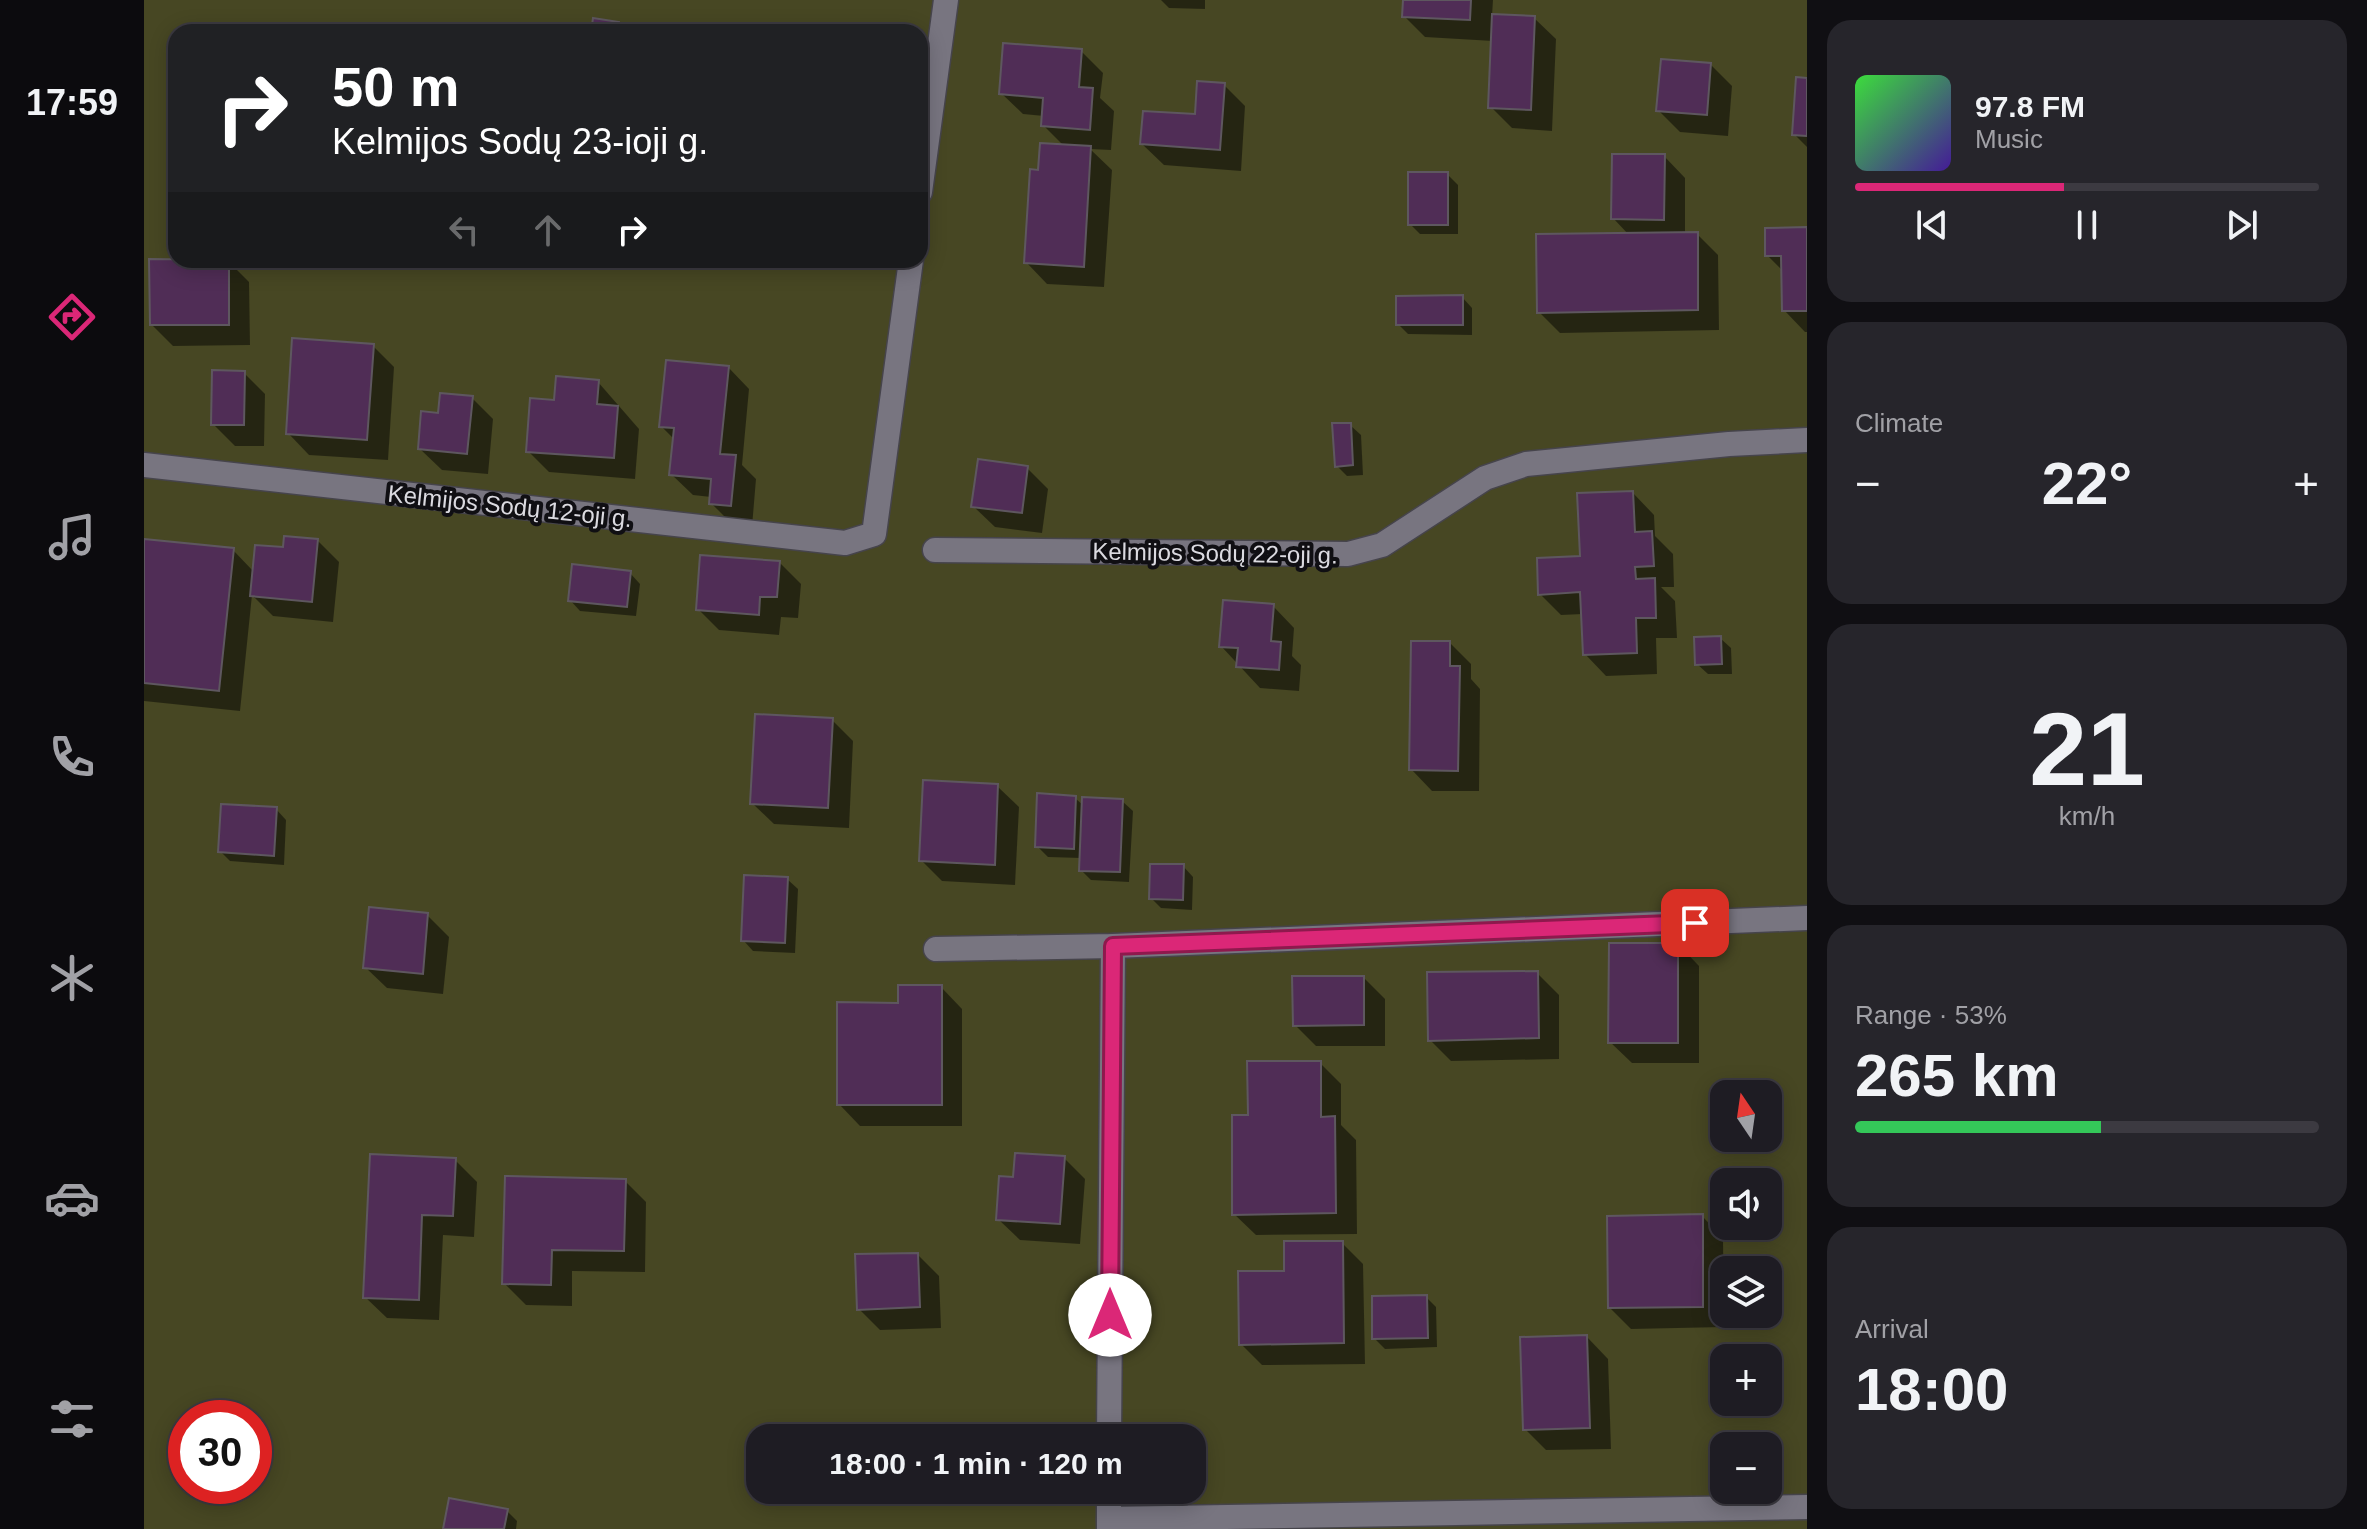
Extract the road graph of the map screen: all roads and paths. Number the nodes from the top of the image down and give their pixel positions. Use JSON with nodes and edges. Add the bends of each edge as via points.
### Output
{"nodes":[{"id":1,"x":946,"y":0,"type":"edge"},
{"id":2,"x":928,"y":133,"type":"edge"},
{"id":3,"x":910,"y":268,"type":"edge"},
{"id":4,"x":1807,"y":440,"type":"edge"},
{"id":5,"x":144,"y":465,"type":"edge"},
{"id":6,"x":935,"y":550,"type":"dead end"},
{"id":7,"x":1807,"y":918,"type":"edge"},
{"id":8,"x":1113,"y":946,"type":"junction"},
{"id":9,"x":936,"y":949,"type":"dead end"},
{"id":10,"x":1109,"y":1424,"type":"edge"},
{"id":11,"x":1807,"y":1507,"type":"edge"},
{"id":12,"x":1109,"y":1524,"type":"edge"}],
"edges":[{"from":1,"to":2,"type":"street"},
{"from":3,"to":5,"type":"street","name":"Kelmijos Sodų 12-oji g.","via":[[874,534],[845,543]]},
{"from":4,"to":6,"type":"street","name":"Kelmijos Sodų 22-oji g.","via":[[1526,464],[1485,478],[1382,545],[1348,554]]},
{"from":7,"to":8,"type":"street"},
{"from":8,"to":9,"type":"street"},
{"from":8,"to":10,"type":"street"},
{"from":11,"to":12,"type":"street"}]}
